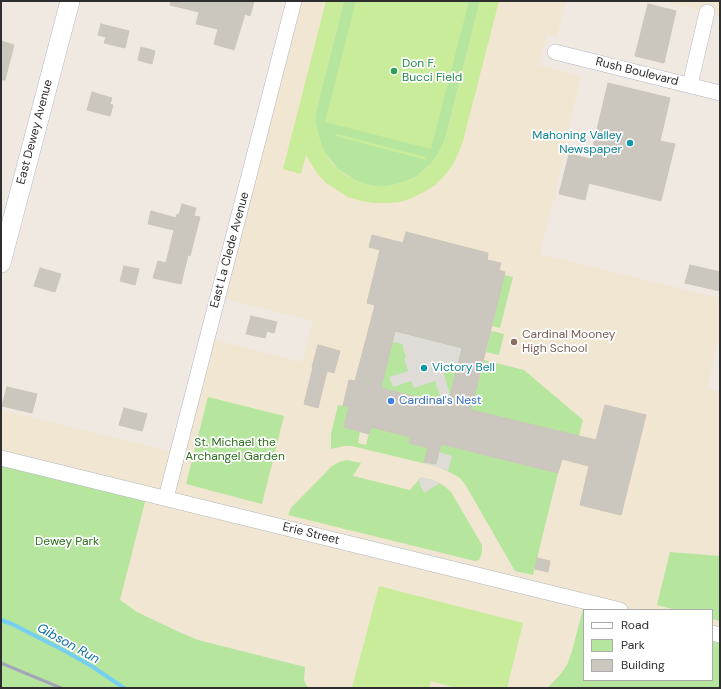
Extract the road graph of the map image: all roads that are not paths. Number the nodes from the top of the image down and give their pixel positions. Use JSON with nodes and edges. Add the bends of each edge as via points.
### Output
{"nodes":[{"id":1,"x":70,"y":1,"type":"edge"},
{"id":2,"x":294,"y":1,"type":"edge"},
{"id":3,"x":707,"y":12,"type":"dead end"},
{"id":4,"x":555,"y":52,"type":"dead end"},
{"id":5,"x":690,"y":85,"type":"junction"},
{"id":6,"x":720,"y":93,"type":"edge"},
{"id":7,"x":1,"y":263,"type":"edge"},
{"id":8,"x":1,"y":458,"type":"edge"},
{"id":9,"x":166,"y":498,"type":"junction"},
{"id":10,"x":616,"y":609,"type":"edge"}],
"edges":[{"from":1,"to":7,"type":"street","name":"East Dewey Avenue"},
{"from":2,"to":9,"type":"street","name":"East La Clede Avenue"},
{"from":3,"to":5,"type":"street"},
{"from":4,"to":5,"type":"street","name":"Rush Boulevard"},
{"from":5,"to":6,"type":"street","name":"Rush Boulevard"},
{"from":8,"to":9,"type":"street","name":"Erie Street"},
{"from":9,"to":10,"type":"street","name":"Erie Street"}]}
